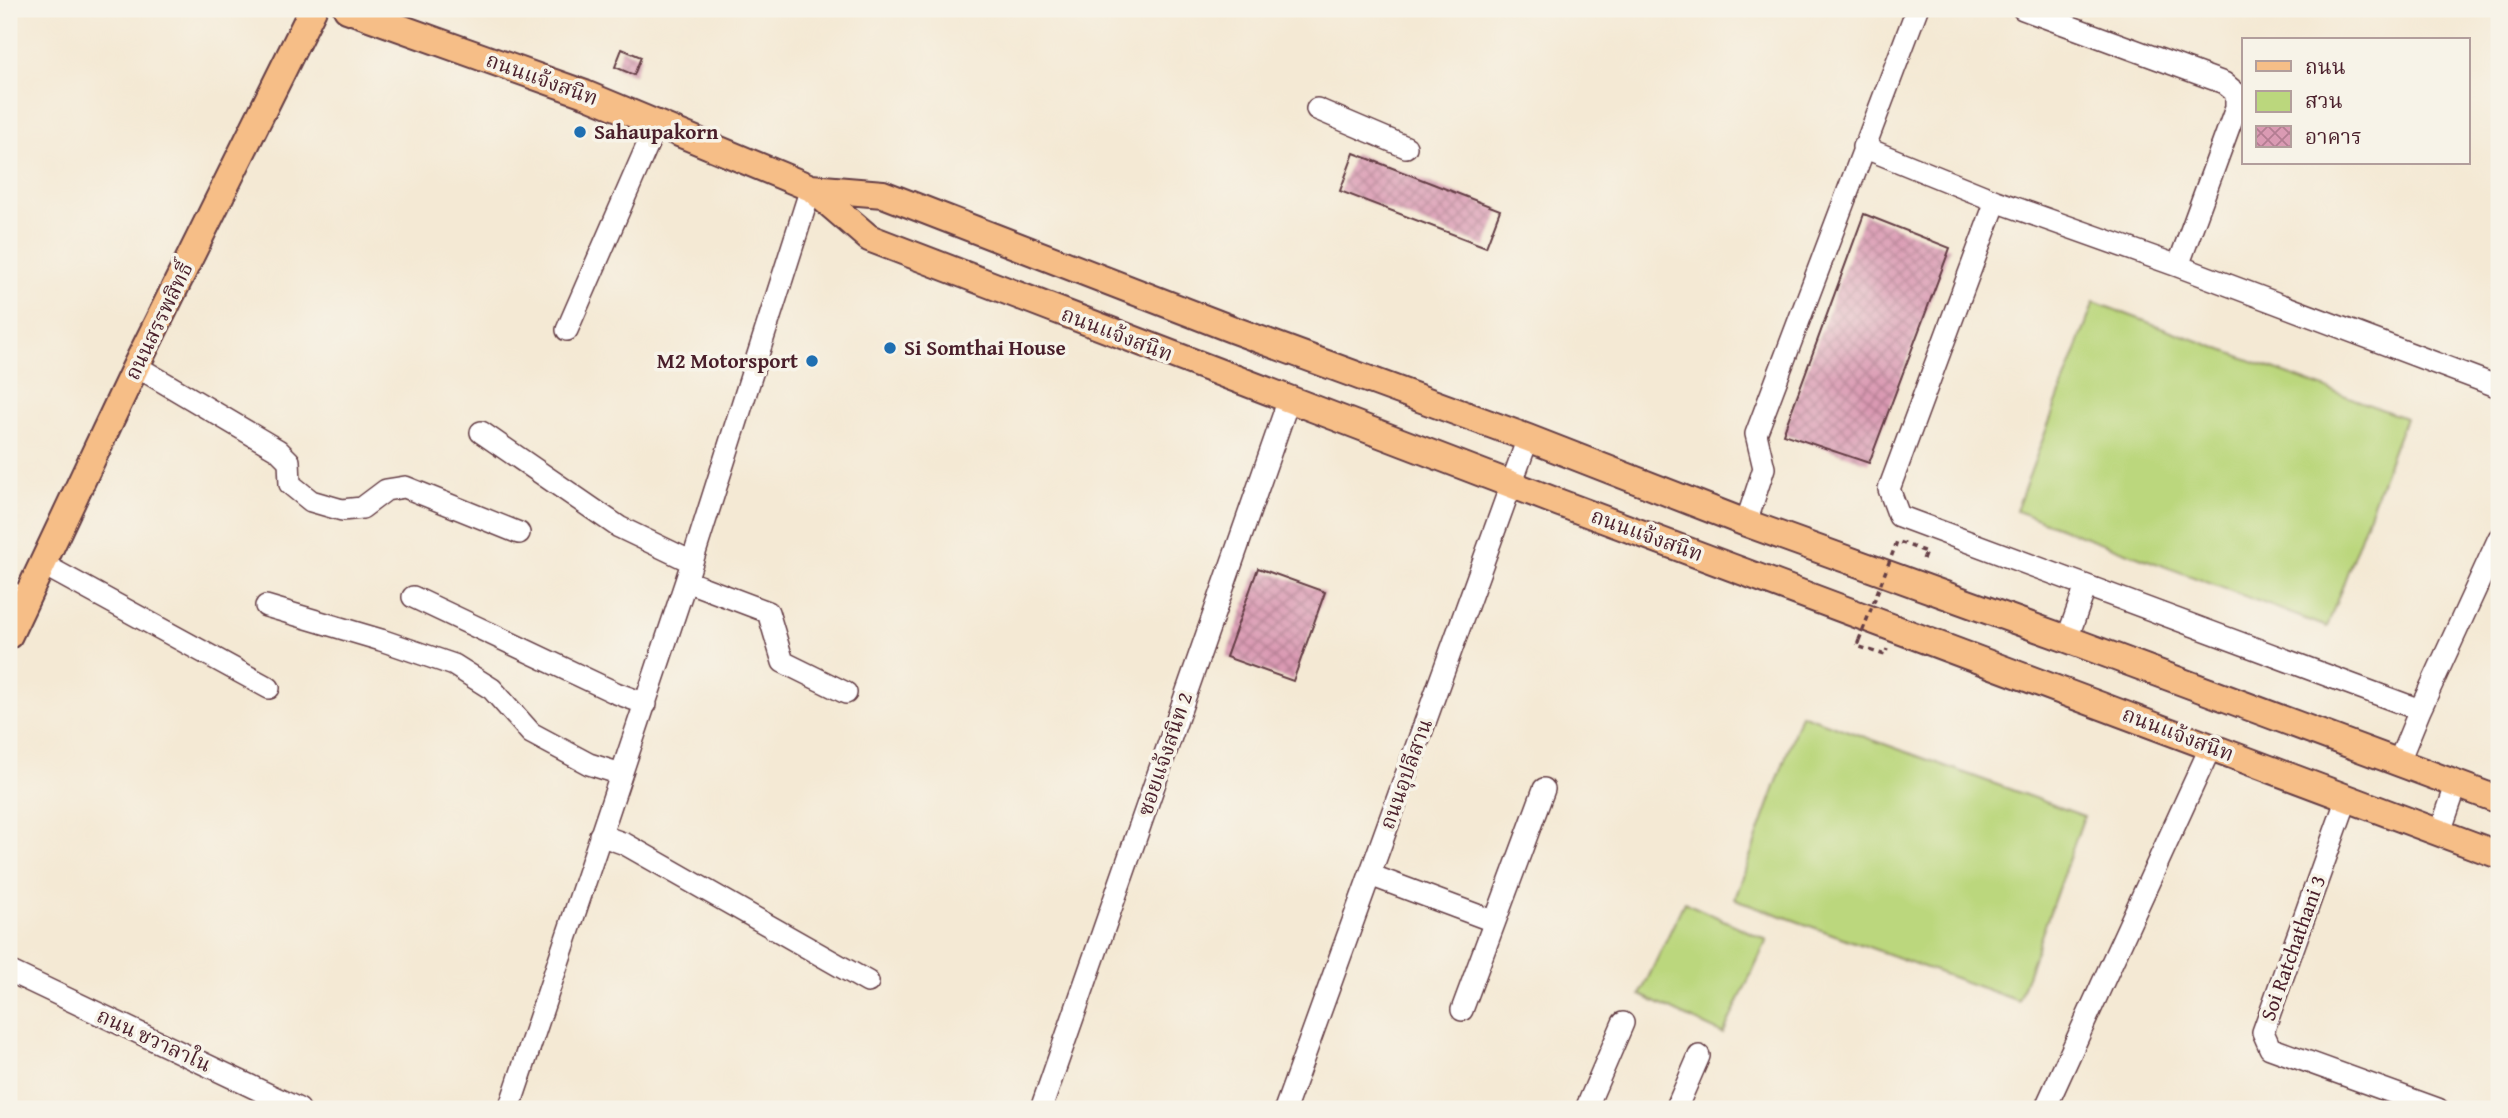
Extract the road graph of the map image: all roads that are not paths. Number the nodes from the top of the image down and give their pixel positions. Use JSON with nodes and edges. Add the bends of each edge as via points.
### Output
{"nodes":[{"id":1,"x":313,"y":9,"type":"edge"},
{"id":2,"x":347,"y":9,"type":"edge"},
{"id":3,"x":1917,"y":9,"type":"edge"},
{"id":4,"x":2022,"y":9,"type":"edge"},
{"id":5,"x":1317,"y":109,"type":"dead end"},
{"id":6,"x":657,"y":123,"type":"junction"},
{"id":7,"x":1406,"y":147,"type":"dead end"},
{"id":8,"x":1863,"y":147,"type":"junction"},
{"id":9,"x":811,"y":188,"type":"junction"},
{"id":10,"x":1996,"y":201,"type":"junction"},
{"id":11,"x":2178,"y":266,"type":"junction"},
{"id":12,"x":567,"y":330,"type":"dead end"},
{"id":13,"x":136,"y":366,"type":"junction"},
{"id":14,"x":2499,"y":387,"type":"edge"},
{"id":15,"x":1289,"y":399,"type":"junction"},
{"id":16,"x":481,"y":432,"type":"dead end"},
{"id":17,"x":1528,"y":438,"type":"junction"},
{"id":18,"x":1512,"y":484,"type":"junction"},
{"id":19,"x":1746,"y":523,"type":"junction"},
{"id":20,"x":519,"y":533,"type":"dead end"},
{"id":21,"x":2499,"y":538,"type":"edge"},
{"id":22,"x":42,"y":564,"type":"junction"},
{"id":23,"x":689,"y":572,"type":"junction"},
{"id":24,"x":2086,"y":586,"type":"junction"},
{"id":25,"x":17,"y":596,"type":"edge"},
{"id":26,"x":413,"y":597,"type":"dead end"},
{"id":27,"x":266,"y":606,"type":"dead end"},
{"id":28,"x":9,"y":635,"type":"edge"},
{"id":29,"x":2067,"y":639,"type":"junction"},
{"id":30,"x":269,"y":688,"type":"dead end"},
{"id":31,"x":846,"y":693,"type":"dead end"},
{"id":32,"x":646,"y":704,"type":"junction"},
{"id":33,"x":2420,"y":710,"type":"junction"},
{"id":34,"x":2211,"y":746,"type":"junction"},
{"id":35,"x":2399,"y":761,"type":"junction"},
{"id":36,"x":621,"y":774,"type":"junction"},
{"id":37,"x":2457,"y":783,"type":"junction"},
{"id":38,"x":1544,"y":789,"type":"dead end"},
{"id":39,"x":2347,"y":798,"type":"junction"},
{"id":40,"x":2499,"y":800,"type":"edge"},
{"id":41,"x":2440,"y":832,"type":"junction"},
{"id":42,"x":600,"y":835,"type":"junction"},
{"id":43,"x":2499,"y":855,"type":"edge"},
{"id":44,"x":1370,"y":875,"type":"junction"},
{"id":45,"x":1493,"y":922,"type":"junction"},
{"id":46,"x":9,"y":971,"type":"edge"},
{"id":47,"x":868,"y":982,"type":"dead end"},
{"id":48,"x":1462,"y":1010,"type":"dead end"},
{"id":49,"x":1623,"y":1023,"type":"dead end"},
{"id":50,"x":1699,"y":1056,"type":"dead end"},
{"id":51,"x":299,"y":1109,"type":"edge"},
{"id":52,"x":509,"y":1109,"type":"edge"},
{"id":53,"x":1041,"y":1109,"type":"edge"},
{"id":54,"x":1285,"y":1109,"type":"edge"},
{"id":55,"x":1586,"y":1109,"type":"edge"},
{"id":56,"x":1676,"y":1109,"type":"edge"},
{"id":57,"x":2045,"y":1109,"type":"edge"},
{"id":58,"x":2438,"y":1109,"type":"edge"}],
"edges":[{"from":1,"to":13,"type":"main road","name":"ถนนสรรพสิทธิ์"},
{"from":2,"to":6,"type":"main road","name":"ถนนแจ้งสนิท"},
{"from":3,"to":8,"type":"street"},
{"from":4,"to":11,"type":"street","via":[[2224,83],[2236,93],[2236,108]]},
{"from":5,"to":7,"type":"street"},
{"from":6,"to":9,"type":"main road","name":"ถนนแจ้งสนิท"},
{"from":6,"to":12,"type":"street"},
{"from":8,"to":10,"type":"street"},
{"from":8,"to":19,"type":"street","via":[[1756,434],[1763,468]]},
{"from":9,"to":15,"type":"main road","name":"ถนนแจ้งสนิท","via":[[869,238]]},
{"from":9,"to":17,"type":"main road","name":"ถนนแจ้งสนิท","via":[[883,194],[1335,369]]},
{"from":9,"to":23,"type":"street"},
{"from":10,"to":11,"type":"street"},
{"from":10,"to":24,"type":"street","via":[[1889,489],[1899,516]]},
{"from":11,"to":14,"type":"street"},
{"from":13,"to":20,"type":"street","via":[[278,450],[289,461],[290,484],[312,501],[342,510],[362,508],[386,491],[405,487]]},
{"from":13,"to":22,"type":"main road","name":"ถนนสรรพสิทธิ์"},
{"from":15,"to":18,"type":"main road","name":"ถนนแจ้งสนิท"},
{"from":15,"to":53,"type":"street","name":"ซอยแจ้งสนิท 2"},
{"from":16,"to":23,"type":"street"},
{"from":17,"to":18,"type":"street","name":"ถนนอุปลีสาน"},
{"from":17,"to":19,"type":"main road","name":"ถนนแจ้งสนิท"},
{"from":18,"to":34,"type":"main road","name":"ถนนแจ้งสนิท"},
{"from":18,"to":44,"type":"street","name":"ถนนอุปลีสาน"},
{"from":19,"to":29,"type":"main road","name":"ถนนแจ้งสนิท"},
{"from":21,"to":33,"type":"street"},
{"from":22,"to":25,"type":"main road","name":"ถนนสรรพสิทธิ์"},
{"from":22,"to":30,"type":"street"},
{"from":23,"to":31,"type":"street","via":[[768,612],[783,662]]},
{"from":23,"to":32,"type":"street"},
{"from":24,"to":29,"type":"street"},
{"from":24,"to":33,"type":"street"},
{"from":25,"to":28,"type":"main road","name":"ถนนสรรพสิทธิ์"},
{"from":26,"to":32,"type":"street"},
{"from":27,"to":36,"type":"street","via":[[454,665],[492,689],[531,733],[589,764]]},
{"from":29,"to":35,"type":"main road","name":"ถนนแจ้งสนิท"},
{"from":32,"to":36,"type":"street"},
{"from":33,"to":35,"type":"street"},
{"from":34,"to":39,"type":"main road","name":"ถนนแจ้งสนิท"},
{"from":34,"to":57,"type":"street"},
{"from":35,"to":37,"type":"main road","name":"ถนนแจ้งสนิท"},
{"from":36,"to":42,"type":"street"},
{"from":37,"to":40,"type":"main road","name":"ถนนแจ้งสนิท"},
{"from":37,"to":41,"type":"street"},
{"from":38,"to":45,"type":"street"},
{"from":39,"to":41,"type":"main road","name":"ถนนแจ้งสนิท"},
{"from":39,"to":58,"type":"street","name":"Soi Ratchathani 3","via":[[2263,1032],[2270,1048]]},
{"from":41,"to":43,"type":"main road","name":"ถนนแจ้งสนิท"},
{"from":42,"to":47,"type":"street","via":[[625,844]]},
{"from":42,"to":52,"type":"street"},
{"from":44,"to":45,"type":"street"},
{"from":44,"to":54,"type":"street","name":"ถนนอุปลีสาน"},
{"from":45,"to":48,"type":"street"},
{"from":46,"to":51,"type":"street","name":"ถนน ชวาลาใน"},
{"from":49,"to":55,"type":"street"},
{"from":50,"to":56,"type":"street"}]}
